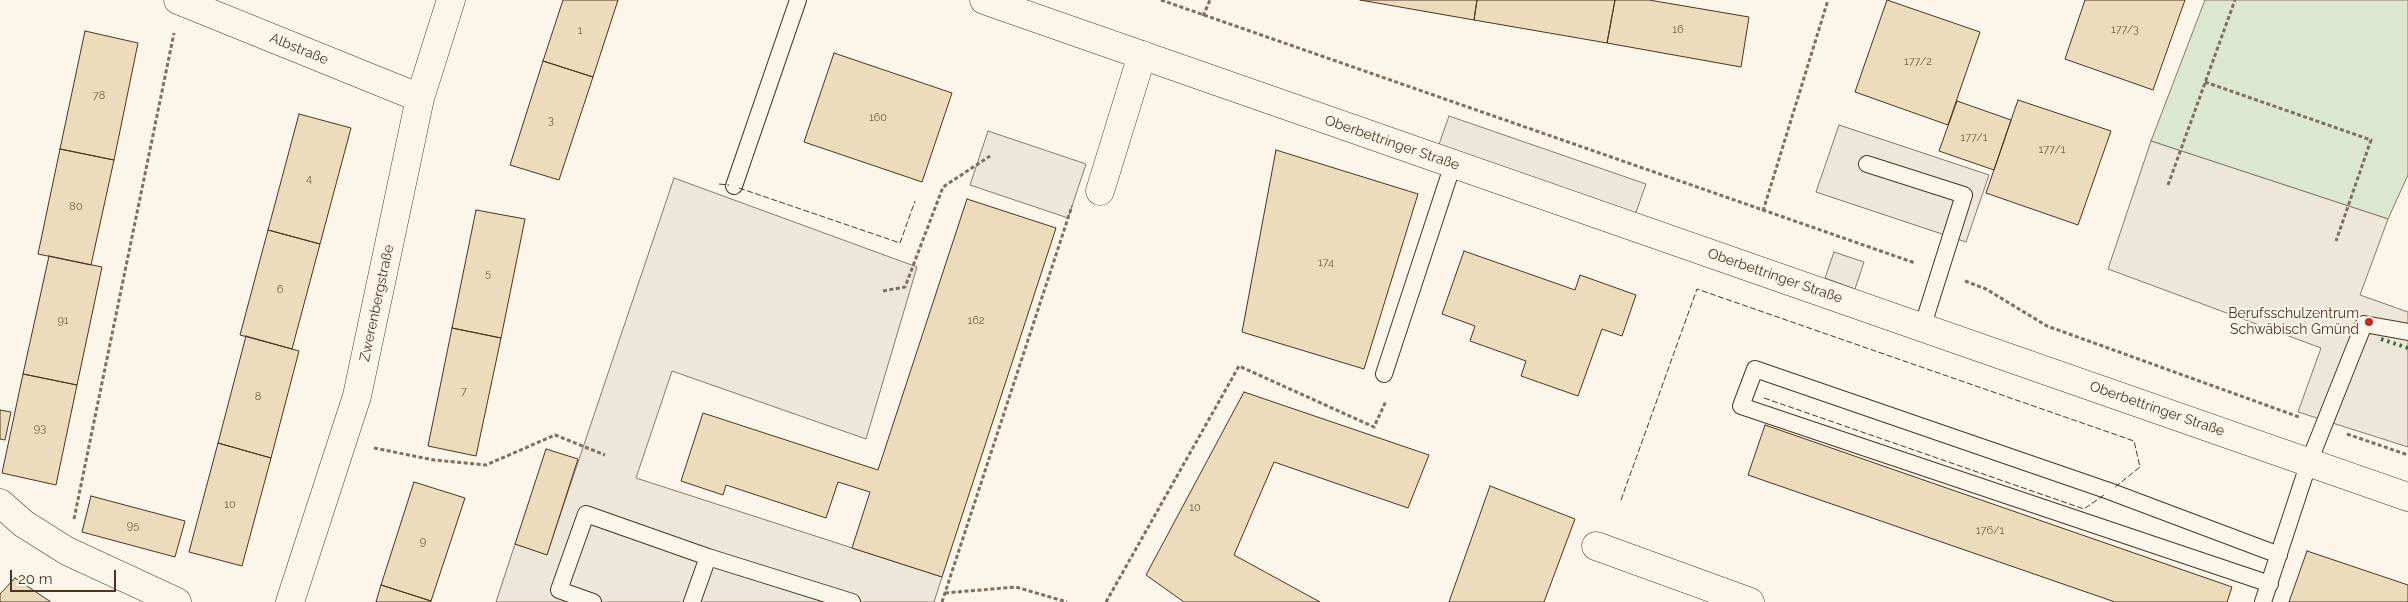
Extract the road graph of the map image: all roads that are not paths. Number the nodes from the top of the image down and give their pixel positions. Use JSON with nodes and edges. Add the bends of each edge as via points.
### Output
{"nodes":[{"id":1,"x":450,"y":0,"type":"edge"},
{"id":2,"x":798,"y":0,"type":"edge"},
{"id":3,"x":984,"y":0,"type":"edge"},
{"id":4,"x":179,"y":1,"type":"edge"},
{"id":5,"x":1142,"y":56,"type":"junction"},
{"id":6,"x":420,"y":98,"type":"junction"},
{"id":7,"x":1453,"y":164,"type":"junction"},
{"id":8,"x":1867,"y":164,"type":"dead end"},
{"id":9,"x":734,"y":186,"type":"dead end"},
{"id":10,"x":1100,"y":191,"type":"dead end"},
{"id":11,"x":1922,"y":328,"type":"junction"},
{"id":12,"x":2408,"y":332,"type":"edge"},
{"id":13,"x":1384,"y":374,"type":"road end"},
{"id":14,"x":2309,"y":462,"type":"junction"},
{"id":15,"x":2408,"y":497,"type":"edge"},
{"id":16,"x":0,"y":502,"type":"edge"},
{"id":17,"x":1596,"y":546,"type":"dead end"},
{"id":18,"x":2279,"y":555,"type":"junction"},
{"id":19,"x":708,"y":557,"type":"junction"},
{"id":20,"x":2270,"y":584,"type":"junction"},
{"id":21,"x":177,"y":602,"type":"edge"},
{"id":22,"x":290,"y":602,"type":"edge"},
{"id":23,"x":593,"y":602,"type":"edge"},
{"id":24,"x":692,"y":602,"type":"edge"},
{"id":25,"x":852,"y":602,"type":"edge"},
{"id":26,"x":1750,"y":602,"type":"edge"},
{"id":27,"x":2263,"y":602,"type":"edge"}],
"edges":[{"from":1,"to":6,"type":"street","name":"Zwerenbergstraße"},
{"from":2,"to":9,"type":"lane"},
{"from":3,"to":5,"type":"street","name":"Oberbettringer Straße"},
{"from":4,"to":6,"type":"street","name":"Albstraße"},
{"from":5,"to":7,"type":"street","name":"Oberbettringer Straße"},
{"from":5,"to":10,"type":"street"},
{"from":6,"to":22,"type":"street","name":"Zwerenbergstraße","via":[[357,396]]},
{"from":7,"to":11,"type":"street","name":"Oberbettringer Straße"},
{"from":7,"to":13,"type":"lane"},
{"from":8,"to":11,"type":"lane","via":[[1964,195]]},
{"from":11,"to":14,"type":"street","name":"Oberbettringer Straße"},
{"from":12,"to":14,"type":"lane","via":[[2364,324]]},
{"from":14,"to":15,"type":"street","name":"Oberbettringer Straße"},
{"from":14,"to":18,"type":"lane"},
{"from":16,"to":21,"type":"street","via":[[24,524],[67,551]]},
{"from":17,"to":26,"type":"street"},
{"from":18,"to":20,"type":"lane"},
{"from":18,"to":20,"type":"lane","via":[[2109,491],[1755,369],[1741,406]]},
{"from":19,"to":23,"type":"lane","via":[[586,514],[559,590]]},
{"from":19,"to":24,"type":"lane"},
{"from":19,"to":25,"type":"lane"},
{"from":20,"to":27,"type":"lane"}]}
